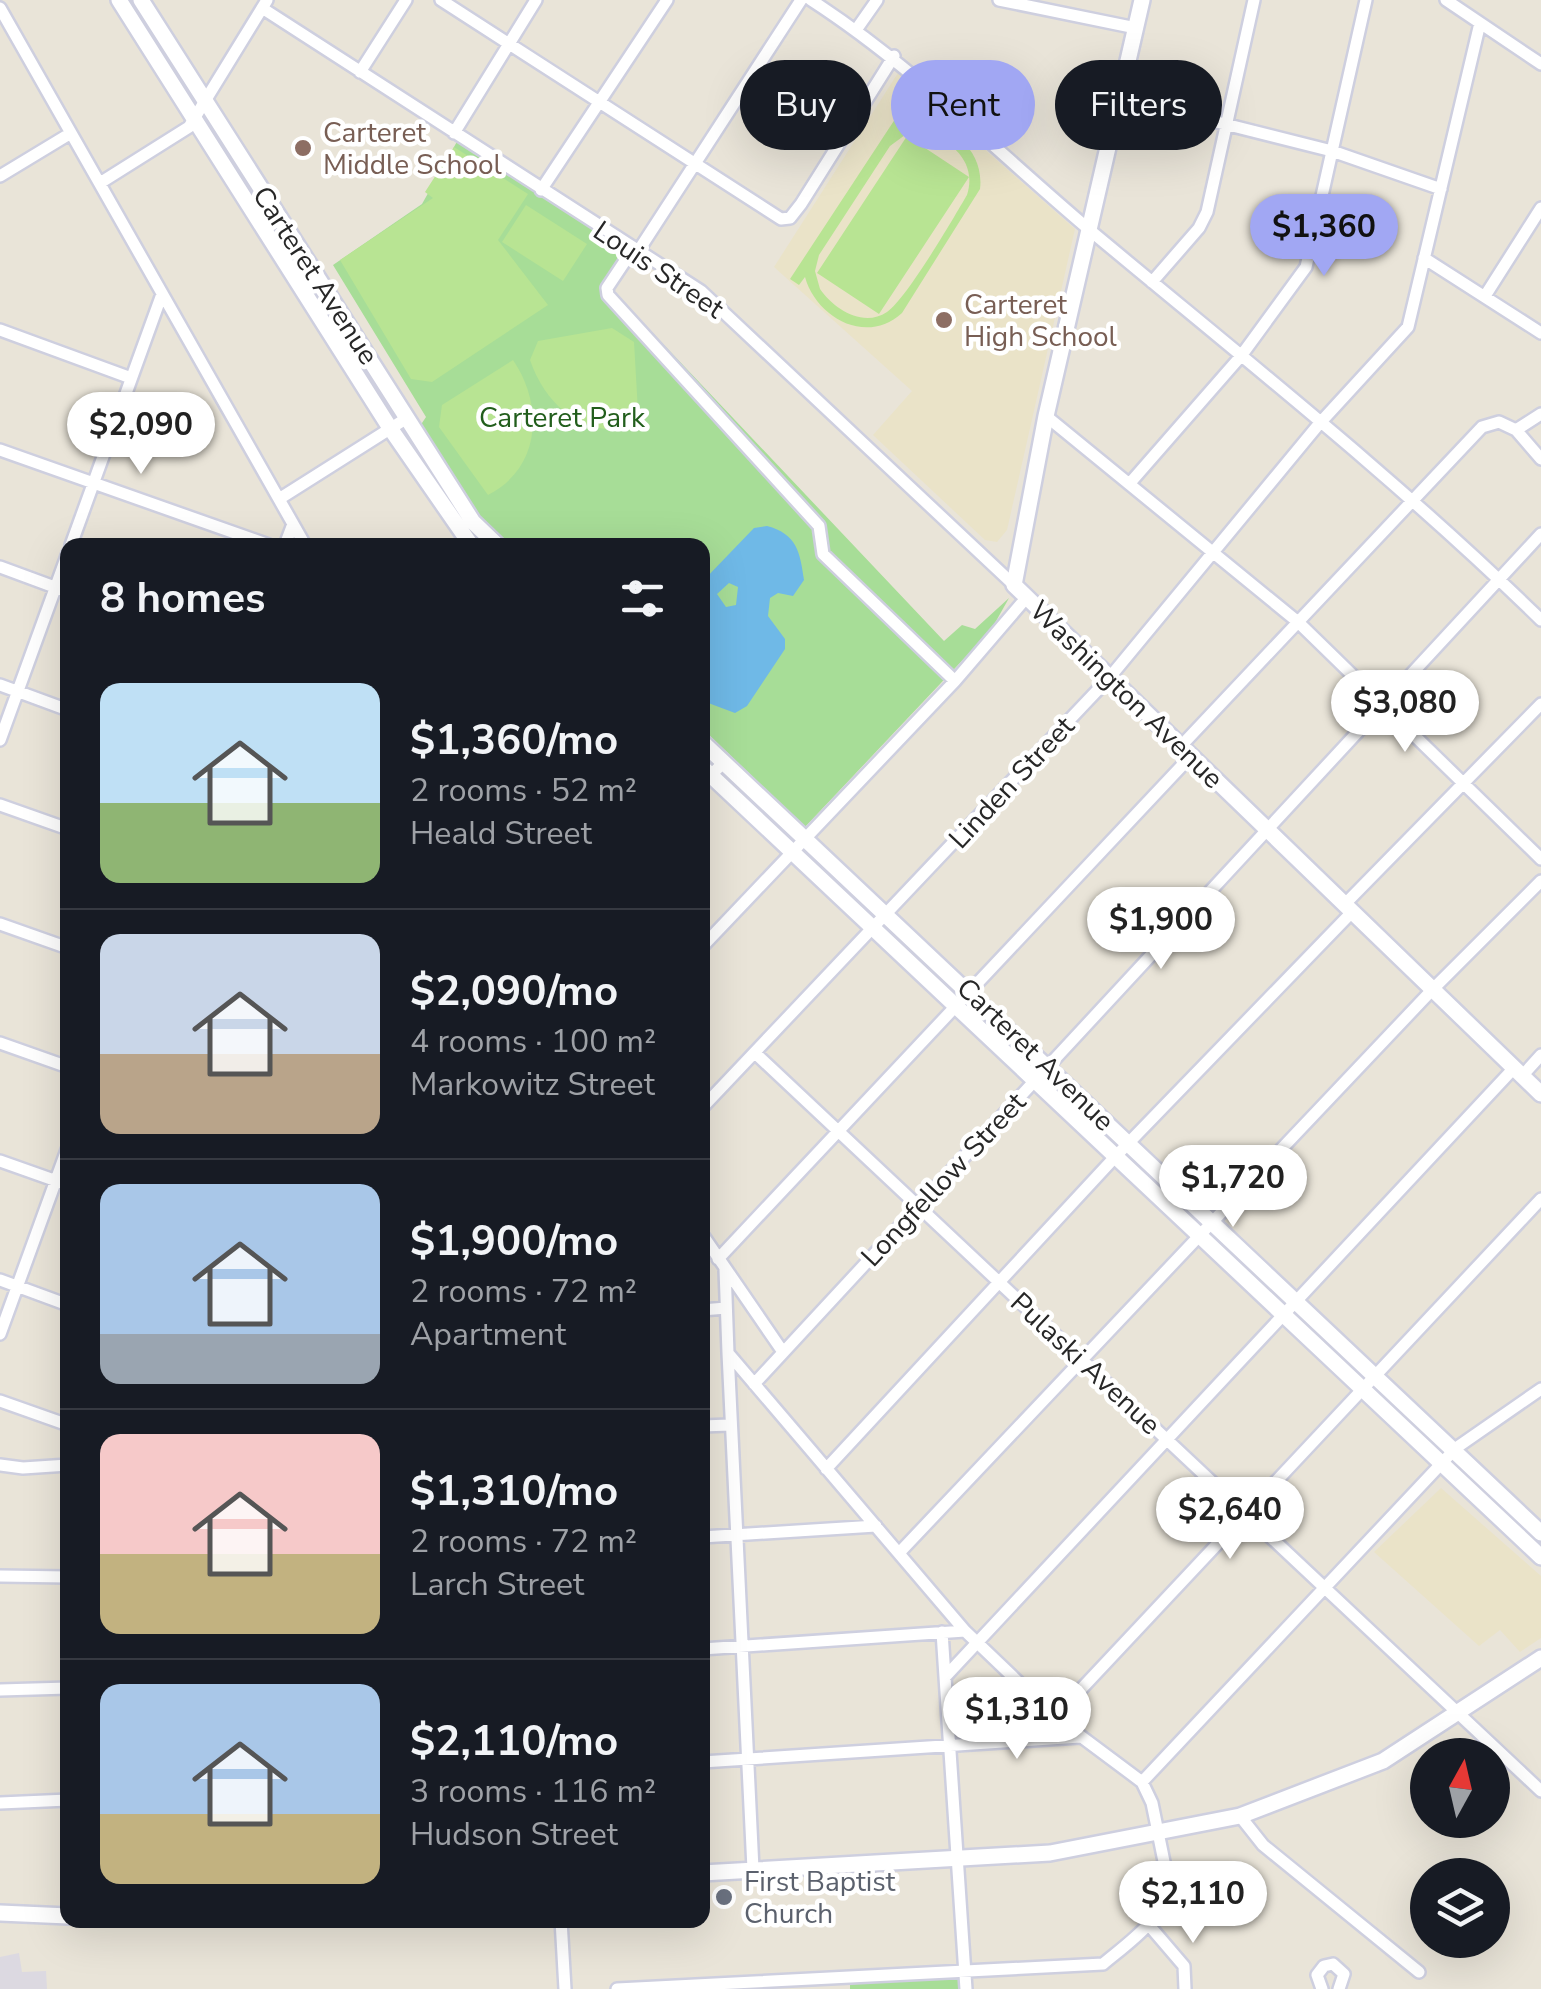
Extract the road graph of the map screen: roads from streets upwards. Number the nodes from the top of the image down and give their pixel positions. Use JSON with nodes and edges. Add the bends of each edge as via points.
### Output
{"nodes":[{"id":1,"x":406,"y":0,"type":"edge"},
{"id":2,"x":441,"y":0,"type":"edge"},
{"id":3,"x":536,"y":0,"type":"edge"},
{"id":4,"x":667,"y":0,"type":"edge"},
{"id":5,"x":801,"y":0,"type":"edge"},
{"id":6,"x":810,"y":0,"type":"edge"},
{"id":7,"x":877,"y":0,"type":"edge"},
{"id":8,"x":999,"y":0,"type":"edge"},
{"id":9,"x":1142,"y":0,"type":"edge"},
{"id":10,"x":1254,"y":0,"type":"edge"},
{"id":11,"x":1366,"y":0,"type":"edge"},
{"id":12,"x":1446,"y":0,"type":"edge"},
{"id":13,"x":130,"y":3,"type":"edge"},
{"id":14,"x":264,"y":4,"type":"edge"},
{"id":15,"x":0,"y":8,"type":"edge"},
{"id":16,"x":1480,"y":23,"type":"junction"},
{"id":17,"x":4,"y":26,"type":"edge"},
{"id":18,"x":1136,"y":28,"type":"junction"},
{"id":19,"x":856,"y":30,"type":"junction"},
{"id":20,"x":509,"y":44,"type":"junction"},
{"id":21,"x":894,"y":56,"type":"junction"},
{"id":22,"x":1128,"y":60,"type":"edge"},
{"id":23,"x":1541,"y":64,"type":"edge"},
{"id":24,"x":360,"y":72,"type":"junction"},
{"id":25,"x":205,"y":98,"type":"junction"},
{"id":26,"x":599,"y":102,"type":"junction"},
{"id":27,"x":194,"y":118,"type":"junction"},
{"id":28,"x":1222,"y":125,"type":"edge"},
{"id":29,"x":1226,"y":126,"type":"junction"},
{"id":30,"x":71,"y":133,"type":"junction"},
{"id":31,"x":454,"y":133,"type":"junction"},
{"id":32,"x":1106,"y":150,"type":"edge"},
{"id":33,"x":1332,"y":151,"type":"junction"},
{"id":34,"x":694,"y":164,"type":"junction"},
{"id":35,"x":0,"y":176,"type":"edge"},
{"id":36,"x":100,"y":183,"type":"junction"},
{"id":37,"x":258,"y":187,"type":"junction"},
{"id":38,"x":1441,"y":189,"type":"junction"},
{"id":39,"x":541,"y":190,"type":"junction"},
{"id":40,"x":244,"y":197,"type":"junction"},
{"id":41,"x":1541,"y":208,"type":"edge"},
{"id":42,"x":1088,"y":229,"type":"junction"},
{"id":43,"x":635,"y":251,"type":"junction"},
{"id":44,"x":1424,"y":258,"type":"junction"},
{"id":45,"x":1152,"y":282,"type":"junction"},
{"id":46,"x":162,"y":294,"type":"junction"},
{"id":47,"x":1485,"y":296,"type":"junction"},
{"id":48,"x":348,"y":324,"type":"junction"},
{"id":49,"x":0,"y":330,"type":"edge"},
{"id":50,"x":1541,"y":333,"type":"edge"},
{"id":51,"x":331,"y":335,"type":"junction"},
{"id":52,"x":1241,"y":356,"type":"junction"},
{"id":53,"x":131,"y":378,"type":"junction"},
{"id":54,"x":1541,"y":414,"type":"edge"},
{"id":55,"x":1046,"y":416,"type":"junction"},
{"id":56,"x":407,"y":418,"type":"junction"},
{"id":57,"x":1322,"y":423,"type":"junction"},
{"id":58,"x":390,"y":428,"type":"junction"},
{"id":59,"x":1516,"y":430,"type":"junction"},
{"id":60,"x":0,"y":450,"type":"edge"},
{"id":61,"x":1541,"y":459,"type":"edge"},
{"id":62,"x":94,"y":482,"type":"junction"},
{"id":63,"x":1130,"y":483,"type":"junction"},
{"id":64,"x":279,"y":499,"type":"junction"},
{"id":65,"x":1414,"y":500,"type":"junction"},
{"id":66,"x":293,"y":524,"type":"junction"},
{"id":67,"x":480,"y":530,"type":"junction"},
{"id":68,"x":1541,"y":534,"type":"edge"},
{"id":69,"x":73,"y":538,"type":"edge"},
{"id":70,"x":250,"y":538,"type":"edge"},
{"id":71,"x":288,"y":538,"type":"edge"},
{"id":72,"x":301,"y":538,"type":"edge"},
{"id":73,"x":465,"y":538,"type":"edge"},
{"id":74,"x":474,"y":538,"type":"edge"},
{"id":75,"x":489,"y":538,"type":"edge"},
{"id":76,"x":1214,"y":552,"type":"junction"},
{"id":77,"x":0,"y":567,"type":"edge"},
{"id":78,"x":1498,"y":578,"type":"junction"},
{"id":79,"x":1014,"y":585,"type":"junction"},
{"id":80,"x":60,"y":589,"type":"edge"},
{"id":81,"x":60,"y":591,"type":"edge"},
{"id":82,"x":1027,"y":597,"type":"junction"},
{"id":83,"x":1541,"y":620,"type":"edge"},
{"id":84,"x":1298,"y":622,"type":"junction"},
{"id":85,"x":1110,"y":677,"type":"junction"},
{"id":86,"x":955,"y":681,"type":"junction"},
{"id":87,"x":0,"y":685,"type":"edge"},
{"id":88,"x":18,"y":692,"type":"junction"},
{"id":89,"x":1381,"y":703,"type":"junction"},
{"id":90,"x":1541,"y":704,"type":"edge"},
{"id":91,"x":60,"y":707,"type":"edge"},
{"id":92,"x":0,"y":740,"type":"edge"},
{"id":93,"x":710,"y":750,"type":"edge"},
{"id":94,"x":1186,"y":751,"type":"junction"},
{"id":95,"x":723,"y":762,"type":"junction"},
{"id":96,"x":710,"y":772,"type":"edge"},
{"id":97,"x":710,"y":780,"type":"edge"},
{"id":98,"x":1466,"y":785,"type":"junction"},
{"id":99,"x":0,"y":805,"type":"edge"},
{"id":100,"x":60,"y":826,"type":"edge"},
{"id":101,"x":1266,"y":828,"type":"junction"},
{"id":102,"x":805,"y":838,"type":"junction"},
{"id":103,"x":793,"y":850,"type":"junction"},
{"id":104,"x":1541,"y":859,"type":"edge"},
{"id":105,"x":1541,"y":881,"type":"edge"},
{"id":106,"x":1349,"y":908,"type":"junction"},
{"id":107,"x":887,"y":914,"type":"junction"},
{"id":108,"x":0,"y":924,"type":"edge"},
{"id":109,"x":873,"y":928,"type":"junction"},
{"id":110,"x":710,"y":939,"type":"edge"},
{"id":111,"x":60,"y":945,"type":"edge"},
{"id":112,"x":969,"y":990,"type":"junction"},
{"id":113,"x":1432,"y":990,"type":"junction"},
{"id":114,"x":955,"y":1004,"type":"junction"},
{"id":115,"x":0,"y":1043,"type":"edge"},
{"id":116,"x":756,"y":1053,"type":"junction"},
{"id":117,"x":1541,"y":1055,"type":"edge"},
{"id":118,"x":60,"y":1064,"type":"edge"},
{"id":119,"x":1047,"y":1066,"type":"junction"},
{"id":120,"x":1518,"y":1072,"type":"junction"},
{"id":121,"x":1034,"y":1080,"type":"junction"},
{"id":122,"x":1541,"y":1094,"type":"edge"},
{"id":123,"x":710,"y":1100,"type":"edge"},
{"id":124,"x":840,"y":1131,"type":"junction"},
{"id":125,"x":1129,"y":1143,"type":"junction"},
{"id":126,"x":1116,"y":1157,"type":"junction"},
{"id":127,"x":0,"y":1161,"type":"edge"},
{"id":128,"x":60,"y":1182,"type":"edge"},
{"id":129,"x":60,"y":1188,"type":"edge"},
{"id":130,"x":1541,"y":1199,"type":"edge"},
{"id":131,"x":918,"y":1205,"type":"junction"},
{"id":132,"x":1211,"y":1223,"type":"junction"},
{"id":133,"x":1199,"y":1236,"type":"junction"},
{"id":134,"x":710,"y":1246,"type":"edge"},
{"id":135,"x":722,"y":1264,"type":"junction"},
{"id":136,"x":0,"y":1280,"type":"edge"},
{"id":137,"x":1001,"y":1282,"type":"junction"},
{"id":138,"x":18,"y":1286,"type":"junction"},
{"id":139,"x":60,"y":1302,"type":"edge"},
{"id":140,"x":1293,"y":1302,"type":"junction"},
{"id":141,"x":726,"y":1308,"type":"junction"},
{"id":142,"x":710,"y":1309,"type":"edge"},
{"id":143,"x":1281,"y":1315,"type":"junction"},
{"id":144,"x":0,"y":1334,"type":"edge"},
{"id":145,"x":784,"y":1352,"type":"junction"},
{"id":146,"x":728,"y":1353,"type":"junction"},
{"id":147,"x":1082,"y":1359,"type":"junction"},
{"id":148,"x":1374,"y":1378,"type":"junction"},
{"id":149,"x":754,"y":1384,"type":"junction"},
{"id":150,"x":1541,"y":1389,"type":"edge"},
{"id":151,"x":1361,"y":1391,"type":"junction"},
{"id":152,"x":0,"y":1401,"type":"edge"},
{"id":153,"x":60,"y":1422,"type":"edge"},
{"id":154,"x":730,"y":1424,"type":"junction"},
{"id":155,"x":710,"y":1425,"type":"edge"},
{"id":156,"x":1166,"y":1438,"type":"junction"},
{"id":157,"x":1447,"y":1458,"type":"junction"},
{"id":158,"x":0,"y":1465,"type":"edge"},
{"id":159,"x":60,"y":1466,"type":"edge"},
{"id":160,"x":826,"y":1469,"type":"junction"},
{"id":161,"x":1247,"y":1514,"type":"junction"},
{"id":162,"x":876,"y":1526,"type":"junction"},
{"id":163,"x":1539,"y":1527,"type":"edge"},
{"id":164,"x":736,"y":1535,"type":"junction"},
{"id":165,"x":710,"y":1537,"type":"edge"},
{"id":166,"x":1520,"y":1537,"type":"junction"},
{"id":167,"x":899,"y":1553,"type":"junction"},
{"id":168,"x":1541,"y":1558,"type":"edge"},
{"id":169,"x":0,"y":1576,"type":"edge"},
{"id":170,"x":60,"y":1577,"type":"edge"},
{"id":171,"x":1326,"y":1588,"type":"junction"},
{"id":172,"x":966,"y":1630,"type":"junction"},
{"id":173,"x":942,"y":1632,"type":"junction"},
{"id":174,"x":976,"y":1640,"type":"junction"},
{"id":175,"x":742,"y":1647,"type":"junction"},
{"id":176,"x":710,"y":1649,"type":"edge"},
{"id":177,"x":1541,"y":1658,"type":"edge"},
{"id":178,"x":945,"y":1677,"type":"junction"},
{"id":179,"x":60,"y":1688,"type":"edge"},
{"id":180,"x":0,"y":1690,"type":"edge"},
{"id":181,"x":1460,"y":1714,"type":"junction"},
{"id":182,"x":1054,"y":1717,"type":"junction"},
{"id":183,"x":1080,"y":1737,"type":"junction"},
{"id":184,"x":950,"y":1746,"type":"junction"},
{"id":185,"x":748,"y":1760,"type":"junction"},
{"id":186,"x":710,"y":1762,"type":"edge"},
{"id":187,"x":1142,"y":1782,"type":"junction"},
{"id":188,"x":1541,"y":1791,"type":"edge"},
{"id":189,"x":60,"y":1800,"type":"edge"},
{"id":190,"x":0,"y":1803,"type":"edge"},
{"id":191,"x":1240,"y":1816,"type":"junction"},
{"id":192,"x":1158,"y":1832,"type":"junction"},
{"id":193,"x":958,"y":1858,"type":"junction"},
{"id":194,"x":753,"y":1869,"type":"junction"},
{"id":195,"x":710,"y":1872,"type":"edge"},
{"id":196,"x":0,"y":1913,"type":"edge"},
{"id":197,"x":60,"y":1916,"type":"edge"},
{"id":198,"x":1148,"y":1924,"type":"junction"},
{"id":199,"x":561,"y":1928,"type":"edge"},
{"id":200,"x":966,"y":1972,"type":"junction"},
{"id":201,"x":1419,"y":1972,"type":"dead end"},
{"id":202,"x":851,"y":1983,"type":"edge"},
{"id":203,"x":1342,"y":1988,"type":"edge"},
{"id":204,"x":565,"y":1989,"type":"edge"},
{"id":205,"x":617,"y":1989,"type":"edge"},
{"id":206,"x":966,"y":1989,"type":"edge"},
{"id":207,"x":1185,"y":1989,"type":"edge"},
{"id":208,"x":1320,"y":1989,"type":"edge"}],
"edges":[{"from":1,"to":24,"type":"street"},
{"from":2,"to":20,"type":"street"},
{"from":3,"to":20,"type":"street"},
{"from":4,"to":26,"type":"street"},
{"from":5,"to":34,"type":"street"},
{"from":6,"to":19,"type":"street"},
{"from":7,"to":19,"type":"street"},
{"from":8,"to":18,"type":"street"},
{"from":9,"to":18,"type":"street","name":"Washington Avenue"},
{"from":10,"to":29,"type":"street"},
{"from":11,"to":33,"type":"street"},
{"from":12,"to":16,"type":"street"},
{"from":13,"to":25,"type":"street","name":"Carteret Avenue"},
{"from":13,"to":27,"type":"street","name":"Carteret Avenue"},
{"from":14,"to":24,"type":"street","name":"Louis Street"},
{"from":14,"to":25,"type":"street"},
{"from":15,"to":17,"type":"street"},
{"from":16,"to":23,"type":"street"},
{"from":16,"to":38,"type":"street","name":"Linden Street"},
{"from":17,"to":30,"type":"street"},
{"from":18,"to":22,"type":"street","name":"Washington Avenue"},
{"from":19,"to":21,"type":"street"},
{"from":20,"to":26,"type":"street"},
{"from":20,"to":31,"type":"street"},
{"from":21,"to":34,"type":"street","via":[[790,218]]},
{"from":21,"to":42,"type":"street"},
{"from":24,"to":31,"type":"street","name":"Louis Street"},
{"from":25,"to":27,"type":"street"},
{"from":25,"to":37,"type":"street","name":"Carteret Avenue"},
{"from":26,"to":34,"type":"street"},
{"from":26,"to":39,"type":"street"},
{"from":27,"to":36,"type":"street"},
{"from":27,"to":40,"type":"street","name":"Carteret Avenue"},
{"from":28,"to":29,"type":"street"},
{"from":29,"to":33,"type":"street"},
{"from":29,"to":45,"type":"street","via":[[1200,228]]},
{"from":30,"to":35,"type":"street"},
{"from":30,"to":36,"type":"street"},
{"from":31,"to":39,"type":"street","name":"Louis Street"},
{"from":32,"to":42,"type":"street","name":"Washington Avenue"},
{"from":33,"to":38,"type":"street"},
{"from":33,"to":52,"type":"street","via":[[1306,267]]},
{"from":34,"to":43,"type":"street"},
{"from":36,"to":46,"type":"street"},
{"from":37,"to":40,"type":"street"},
{"from":37,"to":48,"type":"street","name":"Carteret Avenue"},
{"from":38,"to":44,"type":"street","name":"Linden Street"},
{"from":39,"to":43,"type":"street","name":"Louis Street"},
{"from":40,"to":51,"type":"street","name":"Carteret Avenue"},
{"from":41,"to":47,"type":"street"},
{"from":42,"to":45,"type":"street"},
{"from":42,"to":55,"type":"street","name":"Washington Avenue"},
{"from":43,"to":79,"type":"street","name":"Louis Street","via":[[723,308]]},
{"from":43,"to":86,"type":"street","via":[[608,295],[819,526],[824,554]]},
{"from":44,"to":47,"type":"street"},
{"from":44,"to":57,"type":"street","name":"Linden Street","via":[[1408,328]]},
{"from":45,"to":52,"type":"street"},
{"from":46,"to":53,"type":"street"},
{"from":46,"to":64,"type":"street"},
{"from":47,"to":50,"type":"street"},
{"from":48,"to":51,"type":"street"},
{"from":48,"to":56,"type":"street","name":"Carteret Avenue"},
{"from":49,"to":53,"type":"street"},
{"from":51,"to":58,"type":"street","name":"Carteret Avenue"},
{"from":52,"to":57,"type":"street"},
{"from":52,"to":63,"type":"street"},
{"from":53,"to":62,"type":"street"},
{"from":54,"to":59,"type":"street"},
{"from":55,"to":63,"type":"street"},
{"from":55,"to":79,"type":"street","name":"Washington Avenue"},
{"from":56,"to":58,"type":"street"},
{"from":56,"to":67,"type":"street","name":"Carteret Avenue"},
{"from":57,"to":65,"type":"street"},
{"from":57,"to":76,"type":"street","name":"Linden Street"},
{"from":58,"to":64,"type":"street"},
{"from":58,"to":73,"type":"street","name":"Carteret Avenue"},
{"from":59,"to":61,"type":"street"},
{"from":59,"to":65,"type":"street","via":[[1500,422],[1482,427]]},
{"from":60,"to":62,"type":"street"},
{"from":62,"to":69,"type":"street"},
{"from":62,"to":70,"type":"street"},
{"from":63,"to":76,"type":"street"},
{"from":64,"to":66,"type":"street"},
{"from":65,"to":78,"type":"street"},
{"from":65,"to":84,"type":"street"},
{"from":66,"to":71,"type":"street"},
{"from":66,"to":72,"type":"street"},
{"from":67,"to":74,"type":"street"},
{"from":67,"to":75,"type":"street","name":"Carteret Avenue"},
{"from":68,"to":78,"type":"street","name":"Longfellow Street"},
{"from":76,"to":84,"type":"street"},
{"from":76,"to":85,"type":"street","name":"Linden Street"},
{"from":77,"to":80,"type":"street"},
{"from":78,"to":83,"type":"street"},
{"from":78,"to":89,"type":"street","name":"Longfellow Street"},
{"from":79,"to":82,"type":"street","name":"Washington Avenue"},
{"from":81,"to":88,"type":"street"},
{"from":82,"to":85,"type":"street","name":"Washington Avenue"},
{"from":82,"to":86,"type":"street"},
{"from":84,"to":89,"type":"street"},
{"from":84,"to":94,"type":"street"},
{"from":85,"to":94,"type":"street","name":"Washington Avenue"},
{"from":85,"to":107,"type":"street","name":"Linden Street"},
{"from":86,"to":102,"type":"street"},
{"from":87,"to":88,"type":"street"},
{"from":88,"to":91,"type":"street"},
{"from":88,"to":92,"type":"street"},
{"from":89,"to":98,"type":"street"},
{"from":89,"to":101,"type":"street","name":"Longfellow Street"},
{"from":90,"to":98,"type":"street"},
{"from":93,"to":95,"type":"street","name":"Carteret Avenue"},
{"from":94,"to":101,"type":"street","name":"Washington Avenue"},
{"from":94,"to":112,"type":"street"},
{"from":95,"to":96,"type":"street"},
{"from":95,"to":102,"type":"street","name":"Carteret Avenue"},
{"from":97,"to":103,"type":"street","name":"Carteret Avenue"},
{"from":98,"to":104,"type":"street"},
{"from":98,"to":106,"type":"street"},
{"from":99,"to":100,"type":"street"},
{"from":101,"to":106,"type":"street","name":"Washington Avenue"},
{"from":101,"to":119,"type":"street","name":"Longfellow Street"},
{"from":102,"to":103,"type":"street"},
{"from":102,"to":107,"type":"street","name":"Carteret Avenue"},
{"from":103,"to":109,"type":"street","name":"Carteret Avenue"},
{"from":103,"to":110,"type":"street"},
{"from":105,"to":113,"type":"street"},
{"from":106,"to":113,"type":"street","name":"Washington Avenue"},
{"from":106,"to":125,"type":"street"},
{"from":107,"to":109,"type":"street","name":"Linden Street"},
{"from":107,"to":112,"type":"street","name":"Carteret Avenue"},
{"from":108,"to":111,"type":"street"},
{"from":109,"to":114,"type":"street","name":"Carteret Avenue"},
{"from":109,"to":116,"type":"street","name":"Linden Street"},
{"from":112,"to":114,"type":"street"},
{"from":112,"to":119,"type":"street","name":"Carteret Avenue"},
{"from":113,"to":120,"type":"street","name":"Washington Avenue"},
{"from":113,"to":132,"type":"street"},
{"from":114,"to":121,"type":"street","name":"Carteret Avenue"},
{"from":114,"to":124,"type":"street"},
{"from":115,"to":118,"type":"street"},
{"from":116,"to":123,"type":"street","name":"Linden Street"},
{"from":116,"to":124,"type":"street","name":"Pulaski Avenue"},
{"from":117,"to":120,"type":"street"},
{"from":119,"to":121,"type":"street","name":"Longfellow Street"},
{"from":119,"to":125,"type":"street","name":"Carteret Avenue"},
{"from":120,"to":122,"type":"street","name":"Washington Avenue"},
{"from":120,"to":140,"type":"street"},
{"from":121,"to":126,"type":"street","name":"Carteret Avenue"},
{"from":121,"to":131,"type":"street","name":"Longfellow Street"},
{"from":124,"to":131,"type":"street","name":"Pulaski Avenue"},
{"from":124,"to":135,"type":"street"},
{"from":125,"to":126,"type":"street"},
{"from":125,"to":132,"type":"street","name":"Carteret Avenue"},
{"from":126,"to":133,"type":"street","name":"Carteret Avenue"},
{"from":126,"to":137,"type":"street"},
{"from":127,"to":128,"type":"street"},
{"from":129,"to":138,"type":"street"},
{"from":130,"to":148,"type":"street"},
{"from":131,"to":137,"type":"street","name":"Pulaski Avenue"},
{"from":131,"to":145,"type":"street","name":"Longfellow Street"},
{"from":132,"to":133,"type":"street"},
{"from":132,"to":140,"type":"street","name":"Carteret Avenue"},
{"from":133,"to":143,"type":"street","name":"Carteret Avenue"},
{"from":133,"to":147,"type":"street"},
{"from":134,"to":135,"type":"street"},
{"from":135,"to":141,"type":"street"},
{"from":135,"to":145,"type":"street"},
{"from":136,"to":138,"type":"street"},
{"from":137,"to":147,"type":"street","name":"Pulaski Avenue"},
{"from":137,"to":160,"type":"street"},
{"from":138,"to":139,"type":"street"},
{"from":138,"to":144,"type":"street"},
{"from":140,"to":143,"type":"street"},
{"from":140,"to":148,"type":"street","name":"Carteret Avenue"},
{"from":141,"to":142,"type":"street"},
{"from":141,"to":146,"type":"street"},
{"from":143,"to":151,"type":"street","name":"Carteret Avenue"},
{"from":143,"to":156,"type":"street"},
{"from":145,"to":149,"type":"street","name":"Longfellow Street"},
{"from":146,"to":149,"type":"street"},
{"from":146,"to":154,"type":"street"},
{"from":147,"to":156,"type":"street","name":"Pulaski Avenue"},
{"from":147,"to":167,"type":"street"},
{"from":148,"to":151,"type":"street"},
{"from":148,"to":157,"type":"street","name":"Carteret Avenue"},
{"from":149,"to":160,"type":"street"},
{"from":150,"to":157,"type":"street"},
{"from":151,"to":157,"type":"street","name":"Carteret Avenue"},
{"from":151,"to":161,"type":"street"},
{"from":152,"to":153,"type":"street"},
{"from":154,"to":155,"type":"street"},
{"from":154,"to":164,"type":"street"},
{"from":156,"to":161,"type":"street","name":"Pulaski Avenue"},
{"from":156,"to":174,"type":"street"},
{"from":157,"to":163,"type":"street","name":"Carteret Avenue"},
{"from":157,"to":166,"type":"street","name":"Carteret Avenue"},
{"from":157,"to":171,"type":"street"},
{"from":158,"to":159,"type":"street"},
{"from":160,"to":162,"type":"street"},
{"from":161,"to":171,"type":"street","name":"Pulaski Avenue"},
{"from":161,"to":182,"type":"street"},
{"from":162,"to":164,"type":"street"},
{"from":162,"to":167,"type":"street"},
{"from":163,"to":166,"type":"street"},
{"from":164,"to":165,"type":"street"},
{"from":164,"to":175,"type":"street"},
{"from":166,"to":168,"type":"street","name":"Carteret Avenue"},
{"from":167,"to":172,"type":"street"},
{"from":169,"to":170,"type":"street"},
{"from":171,"to":181,"type":"street","name":"Pulaski Avenue"},
{"from":171,"to":187,"type":"street"},
{"from":172,"to":173,"type":"street"},
{"from":172,"to":174,"type":"street"},
{"from":173,"to":175,"type":"street"},
{"from":173,"to":178,"type":"street"},
{"from":174,"to":178,"type":"street"},
{"from":174,"to":182,"type":"street"},
{"from":175,"to":176,"type":"street"},
{"from":175,"to":185,"type":"street"},
{"from":177,"to":181,"type":"street"},
{"from":178,"to":184,"type":"street"},
{"from":179,"to":180,"type":"street"},
{"from":181,"to":188,"type":"street","name":"Pulaski Avenue"},
{"from":181,"to":191,"type":"street","via":[[1383,1761]]},
{"from":182,"to":183,"type":"street"},
{"from":183,"to":184,"type":"street"},
{"from":183,"to":187,"type":"street"},
{"from":184,"to":185,"type":"street"},
{"from":184,"to":193,"type":"street"},
{"from":185,"to":186,"type":"street"},
{"from":185,"to":194,"type":"street"},
{"from":187,"to":192,"type":"street"},
{"from":189,"to":190,"type":"street"},
{"from":191,"to":192,"type":"street"},
{"from":191,"to":201,"type":"street","via":[[1263,1845]]},
{"from":192,"to":193,"type":"street","via":[[1085,1849]]},
{"from":192,"to":198,"type":"street","via":[[1170,1886]]},
{"from":193,"to":194,"type":"street"},
{"from":193,"to":200,"type":"street"},
{"from":194,"to":195,"type":"street"},
{"from":196,"to":197,"type":"street"},
{"from":198,"to":200,"type":"street","via":[[1103,1964]]},
{"from":198,"to":207,"type":"street","via":[[1184,1966]]},
{"from":199,"to":204,"type":"street"},
{"from":200,"to":202,"type":"street"},
{"from":200,"to":206,"type":"street"},
{"from":202,"to":205,"type":"street"},
{"from":203,"to":208,"type":"street","via":[[1342,1969],[1328,1964],[1317,1975]]}]}
